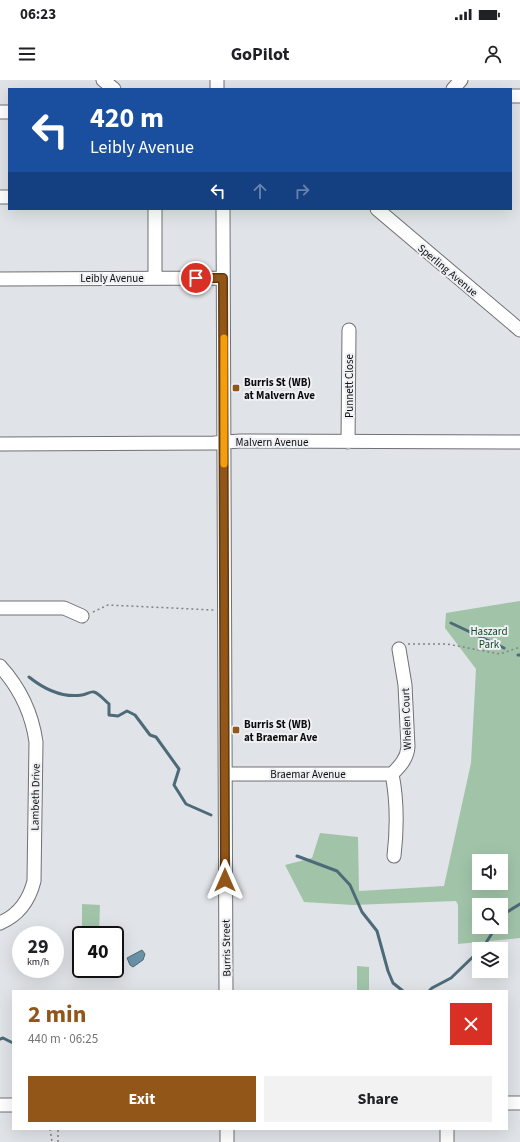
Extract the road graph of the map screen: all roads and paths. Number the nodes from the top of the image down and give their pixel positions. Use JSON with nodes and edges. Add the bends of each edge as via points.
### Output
{"nodes":[{"id":1,"x":103,"y":80,"type":"edge"},
{"id":2,"x":461,"y":80,"type":"edge"},
{"id":3,"x":113,"y":88,"type":"edge"},
{"id":4,"x":454,"y":88,"type":"edge"},
{"id":5,"x":155,"y":210,"type":"edge"},
{"id":6,"x":223,"y":210,"type":"edge"},
{"id":7,"x":378,"y":210,"type":"edge"},
{"id":8,"x":155,"y":278,"type":"junction"},
{"id":9,"x":223,"y":278,"type":"junction"},
{"id":10,"x":0,"y":279,"type":"edge"},
{"id":11,"x":349,"y":330,"type":"dead end"},
{"id":12,"x":520,"y":330,"type":"edge"},
{"id":13,"x":224,"y":442,"type":"junction"},
{"id":14,"x":348,"y":442,"type":"junction"},
{"id":15,"x":520,"y":442,"type":"edge"},
{"id":16,"x":0,"y":444,"type":"edge"},
{"id":17,"x":0,"y":608,"type":"edge"},
{"id":18,"x":216,"y":611,"type":"dead end"},
{"id":19,"x":82,"y":616,"type":"joint"},
{"id":20,"x":419,"y":643,"type":"dead end"},
{"id":21,"x":520,"y":647,"type":"edge"},
{"id":22,"x":399,"y":648,"type":"dead end"},
{"id":23,"x":0,"y":666,"type":"edge"},
{"id":24,"x":225,"y":774,"type":"junction"},
{"id":25,"x":392,"y":774,"type":"junction"},
{"id":26,"x":394,"y":856,"type":"dead end"},
{"id":27,"x":0,"y":923,"type":"edge"},
{"id":28,"x":226,"y":990,"type":"edge"},
{"id":29,"x":520,"y":1103,"type":"edge"},
{"id":30,"x":508,"y":1104,"type":"edge"},
{"id":31,"x":0,"y":1105,"type":"edge"},
{"id":32,"x":12,"y":1105,"type":"edge"},
{"id":33,"x":50,"y":1130,"type":"edge"},
{"id":34,"x":58,"y":1130,"type":"edge"},
{"id":35,"x":227,"y":1130,"type":"edge"},
{"id":36,"x":447,"y":1130,"type":"edge"},
{"id":37,"x":52,"y":1142,"type":"edge"},
{"id":38,"x":58,"y":1142,"type":"edge"},
{"id":39,"x":227,"y":1142,"type":"edge"},
{"id":40,"x":447,"y":1142,"type":"edge"}],
"edges":[{"from":1,"to":3,"type":"street"},
{"from":2,"to":4,"type":"street"},
{"from":5,"to":8,"type":"street"},
{"from":6,"to":9,"type":"street","name":"Burris Street"},
{"from":7,"to":12,"type":"street","name":"Sperling Avenue"},
{"from":8,"to":9,"type":"street","name":"Leibly Avenue"},
{"from":8,"to":10,"type":"street","name":"Leibly Avenue"},
{"from":9,"to":13,"type":"street","name":"Burris Street"},
{"from":11,"to":14,"type":"street","name":"Punnett Close"},
{"from":13,"to":14,"type":"street","name":"Malvern Avenue"},
{"from":13,"to":16,"type":"street","name":"Malvern Avenue"},
{"from":13,"to":24,"type":"street","name":"Burris Street"},
{"from":14,"to":15,"type":"street","name":"Malvern Avenue"},
{"from":17,"to":19,"type":"street","via":[[64,608]]},
{"from":18,"to":19,"type":"path","via":[[108,605]]},
{"from":20,"to":21,"type":"path","via":[[447,644],[500,654]]},
{"from":22,"to":25,"type":"street","name":"Whelen Court","via":[[406,689],[408,747],[404,761]]},
{"from":23,"to":27,"type":"street","name":"Lambeth Drive","via":[[23,699],[34,726],[36,742],[34,881],[24,905]]},
{"from":24,"to":25,"type":"street","name":"Braemar Avenue"},
{"from":24,"to":28,"type":"street","name":"Burris Street"},
{"from":25,"to":26,"type":"street","via":[[396,840]]},
{"from":29,"to":30,"type":"street"},
{"from":31,"to":32,"type":"street"},
{"from":33,"to":37,"type":"path"},
{"from":34,"to":38,"type":"path"},
{"from":35,"to":39,"type":"street"},
{"from":36,"to":40,"type":"street"}]}
